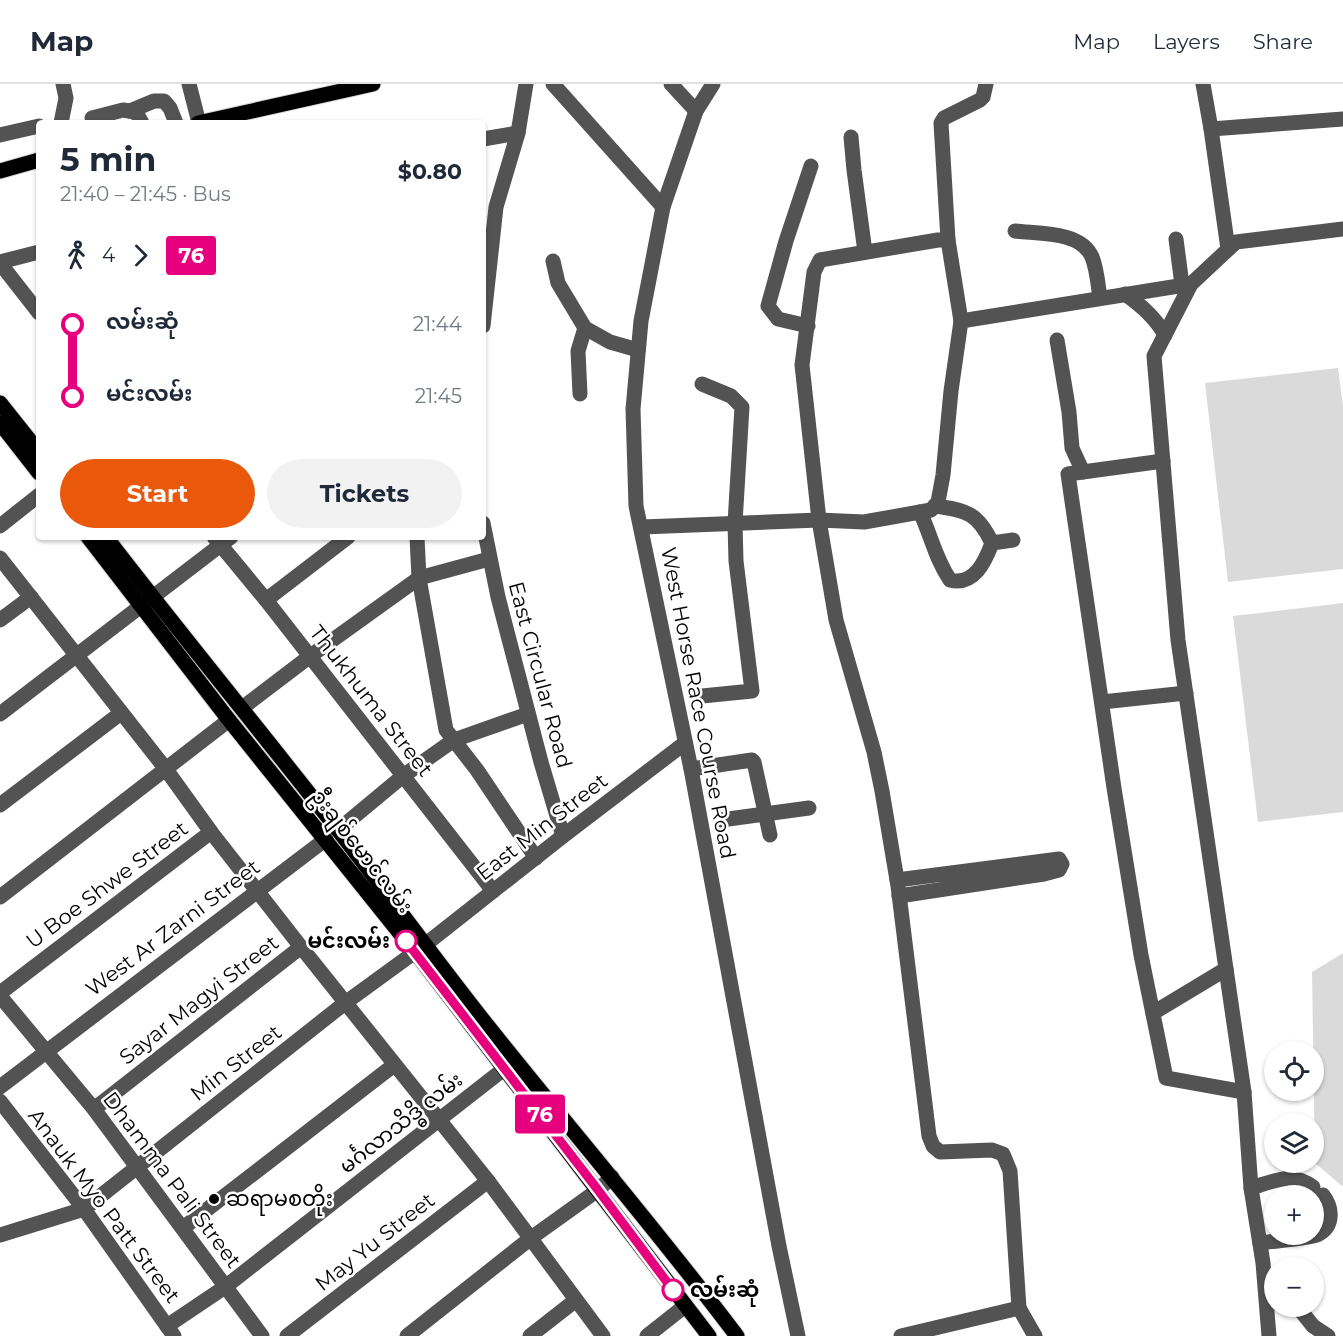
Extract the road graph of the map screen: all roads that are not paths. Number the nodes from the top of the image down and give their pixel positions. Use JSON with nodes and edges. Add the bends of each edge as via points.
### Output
{"nodes":[{"id":1,"x":63,"y":84,"type":"edge"},
{"id":2,"x":189,"y":84,"type":"edge"},
{"id":3,"x":372,"y":84,"type":"edge"},
{"id":4,"x":526,"y":84,"type":"edge"},
{"id":5,"x":554,"y":84,"type":"edge"},
{"id":6,"x":671,"y":84,"type":"edge"},
{"id":7,"x":713,"y":84,"type":"edge"},
{"id":8,"x":986,"y":84,"type":"edge"},
{"id":9,"x":1203,"y":84,"type":"edge"},
{"id":10,"x":130,"y":111,"type":"junction"},
{"id":11,"x":696,"y":111,"type":"junction"},
{"id":12,"x":92,"y":118,"type":"dead end"},
{"id":13,"x":1343,"y":119,"type":"edge"},
{"id":14,"x":59,"y":120,"type":"edge"},
{"id":15,"x":140,"y":120,"type":"edge"},
{"id":16,"x":175,"y":120,"type":"edge"},
{"id":17,"x":197,"y":120,"type":"edge"},
{"id":18,"x":224,"y":120,"type":"edge"},
{"id":19,"x":36,"y":127,"type":"edge"},
{"id":20,"x":1211,"y":129,"type":"junction"},
{"id":21,"x":518,"y":133,"type":"junction"},
{"id":22,"x":0,"y":135,"type":"edge"},
{"id":23,"x":851,"y":137,"type":"dead end"},
{"id":24,"x":486,"y":138,"type":"edge"},
{"id":25,"x":36,"y":161,"type":"edge"},
{"id":26,"x":811,"y":166,"type":"dead end"},
{"id":27,"x":0,"y":171,"type":"edge"},
{"id":28,"x":663,"y":207,"type":"junction"},
{"id":29,"x":490,"y":208,"type":"edge"},
{"id":30,"x":1343,"y":229,"type":"edge"},
{"id":31,"x":1015,"y":231,"type":"dead end"},
{"id":32,"x":1176,"y":239,"type":"dead end"},
{"id":33,"x":948,"y":240,"type":"junction"},
{"id":34,"x":1228,"y":249,"type":"junction"},
{"id":35,"x":865,"y":252,"type":"junction"},
{"id":36,"x":36,"y":253,"type":"edge"},
{"id":37,"x":553,"y":261,"type":"dead end"},
{"id":38,"x":0,"y":262,"type":"edge"},
{"id":39,"x":486,"y":268,"type":"edge"},
{"id":40,"x":1186,"y":284,"type":"junction"},
{"id":41,"x":1125,"y":294,"type":"junction"},
{"id":42,"x":1100,"y":298,"type":"junction"},
{"id":43,"x":36,"y":309,"type":"edge"},
{"id":44,"x":961,"y":321,"type":"junction"},
{"id":45,"x":808,"y":326,"type":"junction"},
{"id":46,"x":585,"y":328,"type":"junction"},
{"id":47,"x":1165,"y":335,"type":"junction"},
{"id":48,"x":1057,"y":340,"type":"dead end"},
{"id":49,"x":638,"y":350,"type":"junction"},
{"id":50,"x":702,"y":384,"type":"dead end"},
{"id":51,"x":580,"y":394,"type":"dead end"},
{"id":52,"x":0,"y":403,"type":"edge"},
{"id":53,"x":0,"y":423,"type":"edge"},
{"id":54,"x":36,"y":448,"type":"edge"},
{"id":55,"x":1163,"y":461,"type":"junction"},
{"id":56,"x":36,"y":469,"type":"edge"},
{"id":57,"x":1083,"y":472,"type":"junction"},
{"id":58,"x":36,"y":497,"type":"edge"},
{"id":59,"x":935,"y":506,"type":"junction"},
{"id":60,"x":920,"y":512,"type":"junction"},
{"id":61,"x":819,"y":520,"type":"junction"},
{"id":62,"x":735,"y":523,"type":"junction"},
{"id":63,"x":0,"y":525,"type":"edge"},
{"id":64,"x":642,"y":527,"type":"junction"},
{"id":65,"x":91,"y":540,"type":"edge"},
{"id":66,"x":108,"y":540,"type":"edge"},
{"id":67,"x":222,"y":540,"type":"edge"},
{"id":68,"x":344,"y":540,"type":"edge"},
{"id":69,"x":417,"y":540,"type":"edge"},
{"id":70,"x":486,"y":540,"type":"edge"},
{"id":71,"x":1013,"y":540,"type":"dead end"},
{"id":72,"x":992,"y":543,"type":"junction"},
{"id":73,"x":0,"y":558,"type":"edge"},
{"id":74,"x":489,"y":559,"type":"junction"},
{"id":75,"x":418,"y":579,"type":"junction"},
{"id":76,"x":31,"y":597,"type":"junction"},
{"id":77,"x":266,"y":600,"type":"junction"},
{"id":78,"x":146,"y":601,"type":"junction"},
{"id":79,"x":0,"y":620,"type":"edge"},
{"id":80,"x":76,"y":655,"type":"junction"},
{"id":81,"x":309,"y":657,"type":"junction"},
{"id":82,"x":1186,"y":693,"type":"junction"},
{"id":83,"x":702,"y":696,"type":"dead end"},
{"id":84,"x":1101,"y":702,"type":"junction"},
{"id":85,"x":242,"y":708,"type":"junction"},
{"id":86,"x":122,"y":713,"type":"junction"},
{"id":87,"x":0,"y":714,"type":"edge"},
{"id":88,"x":528,"y":714,"type":"junction"},
{"id":89,"x":229,"y":720,"type":"junction"},
{"id":90,"x":454,"y":740,"type":"junction"},
{"id":91,"x":685,"y":744,"type":"junction"},
{"id":92,"x":165,"y":768,"type":"junction"},
{"id":93,"x":691,"y":769,"type":"junction"},
{"id":94,"x":403,"y":776,"type":"junction"},
{"id":95,"x":0,"y":805,"type":"edge"},
{"id":96,"x":809,"y":808,"type":"dead end"},
{"id":97,"x":766,"y":814,"type":"junction"},
{"id":98,"x":722,"y":820,"type":"dead end"},
{"id":99,"x":211,"y":832,"type":"junction"},
{"id":100,"x":332,"y":834,"type":"junction"},
{"id":101,"x":770,"y":835,"type":"dead end"},
{"id":102,"x":563,"y":836,"type":"junction"},
{"id":103,"x":536,"y":858,"type":"junction"},
{"id":104,"x":898,"y":888,"type":"junction"},
{"id":105,"x":258,"y":891,"type":"junction"},
{"id":106,"x":494,"y":891,"type":"junction"},
{"id":107,"x":0,"y":897,"type":"edge"},
{"id":108,"x":301,"y":947,"type":"junction"},
{"id":109,"x":421,"y":948,"type":"junction"},
{"id":110,"x":1226,"y":969,"type":"junction"},
{"id":111,"x":0,"y":994,"type":"edge"},
{"id":112,"x":345,"y":1003,"type":"junction"},
{"id":113,"x":1153,"y":1013,"type":"junction"},
{"id":114,"x":46,"y":1051,"type":"junction"},
{"id":115,"x":510,"y":1064,"type":"junction"},
{"id":116,"x":394,"y":1065,"type":"junction"},
{"id":117,"x":0,"y":1087,"type":"edge"},
{"id":118,"x":1244,"y":1092,"type":"junction"},
{"id":119,"x":0,"y":1101,"type":"edge"},
{"id":120,"x":94,"y":1109,"type":"junction"},
{"id":121,"x":438,"y":1120,"type":"junction"},
{"id":122,"x":138,"y":1167,"type":"junction"},
{"id":123,"x":612,"y":1177,"type":"junction"},
{"id":124,"x":488,"y":1181,"type":"junction"},
{"id":125,"x":1251,"y":1188,"type":"junction"},
{"id":126,"x":598,"y":1190,"type":"junction"},
{"id":127,"x":84,"y":1209,"type":"junction"},
{"id":128,"x":183,"y":1228,"type":"junction"},
{"id":129,"x":0,"y":1236,"type":"edge"},
{"id":130,"x":531,"y":1238,"type":"junction"},
{"id":131,"x":1260,"y":1243,"type":"junction"},
{"id":132,"x":1263,"y":1263,"type":"joint"},
{"id":133,"x":225,"y":1287,"type":"junction"},
{"id":134,"x":576,"y":1300,"type":"junction"},
{"id":135,"x":685,"y":1306,"type":"junction"},
{"id":136,"x":1019,"y":1308,"type":"junction"},
{"id":137,"x":1306,"y":1317,"type":"edge"},
{"id":138,"x":171,"y":1331,"type":"edge"},
{"id":139,"x":262,"y":1336,"type":"edge"},
{"id":140,"x":287,"y":1336,"type":"edge"},
{"id":141,"x":407,"y":1336,"type":"edge"},
{"id":142,"x":530,"y":1336,"type":"edge"},
{"id":143,"x":603,"y":1336,"type":"edge"},
{"id":144,"x":647,"y":1336,"type":"edge"},
{"id":145,"x":709,"y":1336,"type":"edge"},
{"id":146,"x":737,"y":1336,"type":"edge"},
{"id":147,"x":798,"y":1336,"type":"edge"},
{"id":148,"x":901,"y":1336,"type":"edge"},
{"id":149,"x":1035,"y":1336,"type":"edge"},
{"id":150,"x":1269,"y":1336,"type":"edge"},
{"id":151,"x":1328,"y":1336,"type":"edge"}],
"edges":[{"from":1,"to":14,"type":"street","via":[[66,98]]},
{"from":2,"to":17,"type":"street"},
{"from":3,"to":18,"type":"main road"},
{"from":4,"to":21,"type":"street"},
{"from":5,"to":28,"type":"street"},
{"from":6,"to":11,"type":"street"},
{"from":7,"to":11,"type":"street","name":"West Horse Race Course Road"},
{"from":8,"to":33,"type":"street","via":[[983,97],[941,123]]},
{"from":9,"to":20,"type":"street"},
{"from":10,"to":12,"type":"street"},
{"from":10,"to":15,"type":"street","via":[[136,112]]},
{"from":10,"to":16,"type":"street","via":[[164,101]]},
{"from":11,"to":28,"type":"street","name":"West Horse Race Course Road"},
{"from":13,"to":20,"type":"street"},
{"from":19,"to":22,"type":"street"},
{"from":20,"to":34,"type":"street"},
{"from":21,"to":24,"type":"street"},
{"from":21,"to":29,"type":"street"},
{"from":23,"to":35,"type":"street"},
{"from":25,"to":27,"type":"main road"},
{"from":26,"to":45,"type":"street","via":[[768,306],[778,319]]},
{"from":28,"to":49,"type":"street","name":"West Horse Race Course Road","via":[[640,321]]},
{"from":29,"to":39,"type":"street"},
{"from":30,"to":34,"type":"street","via":[[1236,242]]},
{"from":31,"to":42,"type":"street","via":[[1070,238],[1082,244],[1092,256]]},
{"from":32,"to":40,"type":"street"},
{"from":33,"to":35,"type":"street"},
{"from":33,"to":44,"type":"street"},
{"from":34,"to":40,"type":"street"},
{"from":35,"to":45,"type":"street","via":[[820,260],[814,272]]},
{"from":36,"to":38,"type":"street"},
{"from":37,"to":46,"type":"street","via":[[558,283]]},
{"from":38,"to":43,"type":"street"},
{"from":40,"to":41,"type":"street"},
{"from":40,"to":47,"type":"street"},
{"from":41,"to":42,"type":"street"},
{"from":41,"to":47,"type":"street","via":[[1142,306]]},
{"from":42,"to":44,"type":"street"},
{"from":44,"to":59,"type":"street","via":[[943,475]]},
{"from":45,"to":61,"type":"street","via":[[802,365]]},
{"from":46,"to":49,"type":"street","via":[[610,342]]},
{"from":46,"to":51,"type":"street","via":[[578,351]]},
{"from":47,"to":55,"type":"street","via":[[1154,356]]},
{"from":48,"to":57,"type":"street","via":[[1072,448]]},
{"from":49,"to":64,"type":"street","name":"West Horse Race Course Road","via":[[633,409],[636,506]]},
{"from":50,"to":62,"type":"street","via":[[730,396],[742,407]]},
{"from":52,"to":54,"type":"main road"},
{"from":53,"to":56,"type":"main road"},
{"from":55,"to":57,"type":"street"},
{"from":55,"to":82,"type":"street"},
{"from":57,"to":84,"type":"street","via":[[1068,474]]},
{"from":58,"to":63,"type":"street"},
{"from":59,"to":60,"type":"street"},
{"from":59,"to":72,"type":"street","via":[[973,515]]},
{"from":60,"to":61,"type":"street","via":[[864,522]]},
{"from":60,"to":72,"type":"street","via":[[938,561],[950,580],[967,580],[980,569]]},
{"from":61,"to":62,"type":"street"},
{"from":61,"to":104,"type":"street","via":[[836,620],[874,752]]},
{"from":62,"to":64,"type":"street"},
{"from":62,"to":83,"type":"street","via":[[752,690]]},
{"from":64,"to":91,"type":"street","name":"West Horse Race Course Road"},
{"from":65,"to":78,"type":"main road","name":"ဦးချစ်မောင်လမ်း"},
{"from":66,"to":78,"type":"main road","name":"ဦးချစ်မောင်လမ်း"},
{"from":67,"to":77,"type":"street","name":"Thukhuma Street"},
{"from":67,"to":78,"type":"street"},
{"from":68,"to":77,"type":"street"},
{"from":69,"to":75,"type":"street"},
{"from":70,"to":74,"type":"street","name":"East Circular Road"},
{"from":71,"to":72,"type":"street"},
{"from":73,"to":76,"type":"street"},
{"from":74,"to":75,"type":"street"},
{"from":74,"to":88,"type":"street","name":"East Circular Road"},
{"from":75,"to":81,"type":"street"},
{"from":75,"to":90,"type":"street","via":[[446,730]]},
{"from":76,"to":79,"type":"street"},
{"from":76,"to":80,"type":"street"},
{"from":77,"to":81,"type":"street","name":"Thukhuma Street"},
{"from":78,"to":80,"type":"street"},
{"from":78,"to":85,"type":"main road","name":"ဦးချစ်မောင်လမ်း"},
{"from":78,"to":89,"type":"main road","name":"ဦးချစ်မောင်လမ်း"},
{"from":80,"to":86,"type":"street"},
{"from":80,"to":87,"type":"street"},
{"from":81,"to":85,"type":"street"},
{"from":81,"to":94,"type":"street","name":"Thukhuma Street"},
{"from":82,"to":84,"type":"street"},
{"from":82,"to":110,"type":"street"},
{"from":84,"to":113,"type":"street"},
{"from":85,"to":100,"type":"main road","name":"ဦးချစ်မောင်လမ်း"},
{"from":86,"to":92,"type":"street"},
{"from":86,"to":95,"type":"street"},
{"from":88,"to":90,"type":"street","name":"West Ar Zarni Street"},
{"from":88,"to":102,"type":"street","name":"East Circular Road"},
{"from":89,"to":92,"type":"street"},
{"from":89,"to":100,"type":"main road","name":"ဦးချစ်မောင်လမ်း"},
{"from":90,"to":94,"type":"street","name":"West Ar Zarni Street"},
{"from":90,"to":103,"type":"street"},
{"from":91,"to":93,"type":"street","name":"West Horse Race Course Road"},
{"from":91,"to":102,"type":"street","name":"East Min Street"},
{"from":92,"to":99,"type":"street"},
{"from":92,"to":107,"type":"street"},
{"from":93,"to":97,"type":"street","via":[[752,760]]},
{"from":93,"to":147,"type":"street","name":"West Horse Race Course Road"},
{"from":94,"to":100,"type":"street","name":"West Ar Zarni Street"},
{"from":94,"to":106,"type":"street","name":"Thukhuma Street"},
{"from":96,"to":97,"type":"street"},
{"from":97,"to":98,"type":"street"},
{"from":97,"to":101,"type":"street"},
{"from":99,"to":105,"type":"street"},
{"from":99,"to":111,"type":"street","name":"U Boe Shwe Street"},
{"from":100,"to":105,"type":"street","name":"West Ar Zarni Street"},
{"from":100,"to":109,"type":"main road","name":"ဦးချစ်မောင်လမ်း"},
{"from":102,"to":103,"type":"street","name":"East Min Street"},
{"from":103,"to":106,"type":"street","name":"East Min Street"},
{"from":104,"to":104,"type":"street","via":[[1044,874],[1059,870],[1062,864],[1059,858]]},
{"from":104,"to":136,"type":"street","via":[[929,1136],[940,1152],[992,1150],[1007,1161]]},
{"from":105,"to":108,"type":"street"},
{"from":105,"to":114,"type":"street","name":"West Ar Zarni Street"},
{"from":106,"to":109,"type":"street","name":"East Min Street"},
{"from":108,"to":112,"type":"street"},
{"from":108,"to":120,"type":"street","name":"Sayar Magyi Street"},
{"from":109,"to":112,"type":"street","name":"Min Street"},
{"from":109,"to":115,"type":"main road","name":"ဦးချစ်မောင်လမ်း"},
{"from":110,"to":113,"type":"street"},
{"from":110,"to":118,"type":"street"},
{"from":111,"to":114,"type":"street","name":"Dhamma Pali Street"},
{"from":112,"to":116,"type":"street"},
{"from":112,"to":122,"type":"street","name":"Min Street"},
{"from":113,"to":118,"type":"street","via":[[1166,1078]]},
{"from":114,"to":117,"type":"street","name":"West Ar Zarni Street"},
{"from":114,"to":120,"type":"street","name":"Dhamma Pali Street"},
{"from":115,"to":121,"type":"street","name":"မင်္ဂလာသိဒ္ဓိ လမ်း"},
{"from":115,"to":123,"type":"main road"},
{"from":115,"to":126,"type":"main road","name":"ဦးချစ်မောင်လမ်း"},
{"from":116,"to":121,"type":"street"},
{"from":116,"to":128,"type":"street"},
{"from":118,"to":125,"type":"street"},
{"from":119,"to":127,"type":"street","name":"Anauk Myo Patt Street"},
{"from":120,"to":122,"type":"street","name":"Dhamma Pali Street"},
{"from":121,"to":124,"type":"street"},
{"from":121,"to":133,"type":"street","name":"မင်္ဂလာသိဒ္ဓိ လမ်း"},
{"from":122,"to":127,"type":"street","name":"Min Street"},
{"from":122,"to":128,"type":"street","name":"Dhamma Pali Street"},
{"from":123,"to":126,"type":"street"},
{"from":123,"to":146,"type":"main road"},
{"from":124,"to":130,"type":"street"},
{"from":124,"to":140,"type":"street","name":"May Yu Street"},
{"from":125,"to":131,"type":"street"},
{"from":125,"to":131,"type":"street","via":[[1298,1177],[1318,1191],[1332,1213],[1328,1225],[1317,1235]]},
{"from":126,"to":130,"type":"street"},
{"from":126,"to":135,"type":"main road","name":"ဦးချစ်မောင်လမ်း"},
{"from":127,"to":129,"type":"street"},
{"from":127,"to":138,"type":"street","name":"Anauk Myo Patt Street"},
{"from":128,"to":133,"type":"street","name":"Dhamma Pali Street"},
{"from":130,"to":134,"type":"street"},
{"from":130,"to":141,"type":"street"},
{"from":131,"to":132,"type":"street"},
{"from":132,"to":150,"type":"street"},
{"from":133,"to":138,"type":"street","name":"မင်္ဂလာသိဒ္ဓိ လမ်း"},
{"from":133,"to":139,"type":"street","name":"Dhamma Pali Street"},
{"from":134,"to":142,"type":"street"},
{"from":134,"to":143,"type":"street"},
{"from":135,"to":144,"type":"street"},
{"from":135,"to":145,"type":"main road","name":"ဦးချစ်မောင်လမ်း"},
{"from":136,"to":148,"type":"street"},
{"from":136,"to":149,"type":"street"},
{"from":137,"to":151,"type":"street"}]}
